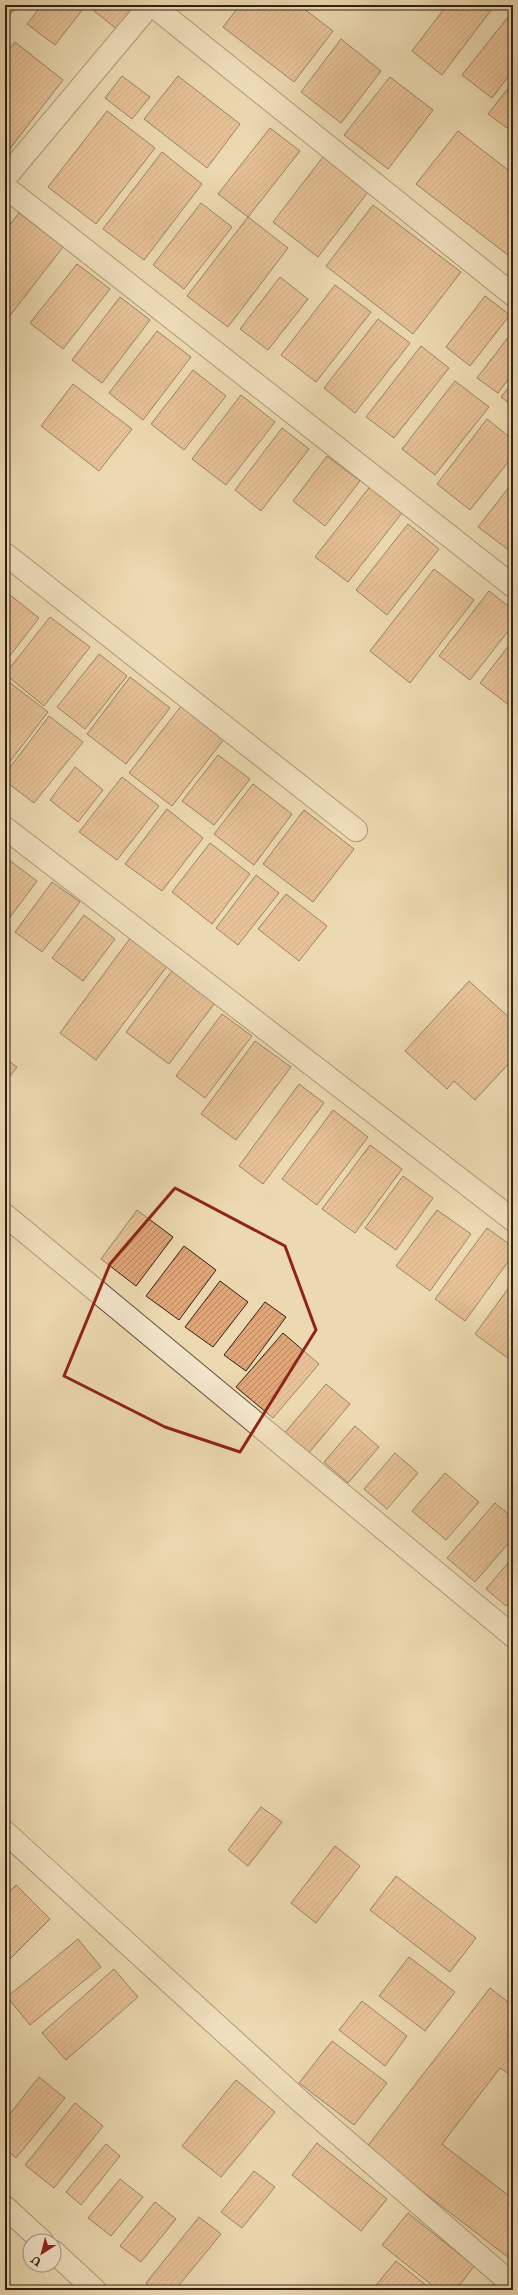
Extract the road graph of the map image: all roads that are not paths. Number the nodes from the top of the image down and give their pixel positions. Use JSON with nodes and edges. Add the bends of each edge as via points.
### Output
{"nodes":[{"id":1,"x":151,"y":5,"type":"edge"},
{"id":2,"x":5,"y":178,"type":"edge"},
{"id":3,"x":5,"y":187,"type":"edge"},
{"id":4,"x":513,"y":295,"type":"edge"},
{"id":5,"x":5,"y":554,"type":"edge"},
{"id":6,"x":513,"y":586,"type":"edge"},
{"id":7,"x":5,"y":828,"type":"edge"},
{"id":8,"x":356,"y":830,"type":"dead end"},
{"id":9,"x":5,"y":1215,"type":"edge"},
{"id":10,"x":513,"y":1220,"type":"edge"},
{"id":11,"x":513,"y":1636,"type":"edge"},
{"id":12,"x":5,"y":1832,"type":"edge"},
{"id":13,"x":5,"y":2207,"type":"edge"},
{"id":14,"x":33,"y":2233,"type":"edge"},
{"id":15,"x":62,"y":2259,"type":"edge"},
{"id":16,"x":513,"y":2285,"type":"edge"},
{"id":17,"x":95,"y":2290,"type":"edge"}],
"edges":[{"from":1,"to":2,"type":"street"},
{"from":1,"to":4,"type":"street"},
{"from":3,"to":6,"type":"street"},
{"from":5,"to":8,"type":"street"},
{"from":7,"to":10,"type":"street"},
{"from":9,"to":11,"type":"street"},
{"from":12,"to":16,"type":"street","via":[[300,2101]]},
{"from":13,"to":14,"type":"street"},
{"from":15,"to":17,"type":"street"}]}
